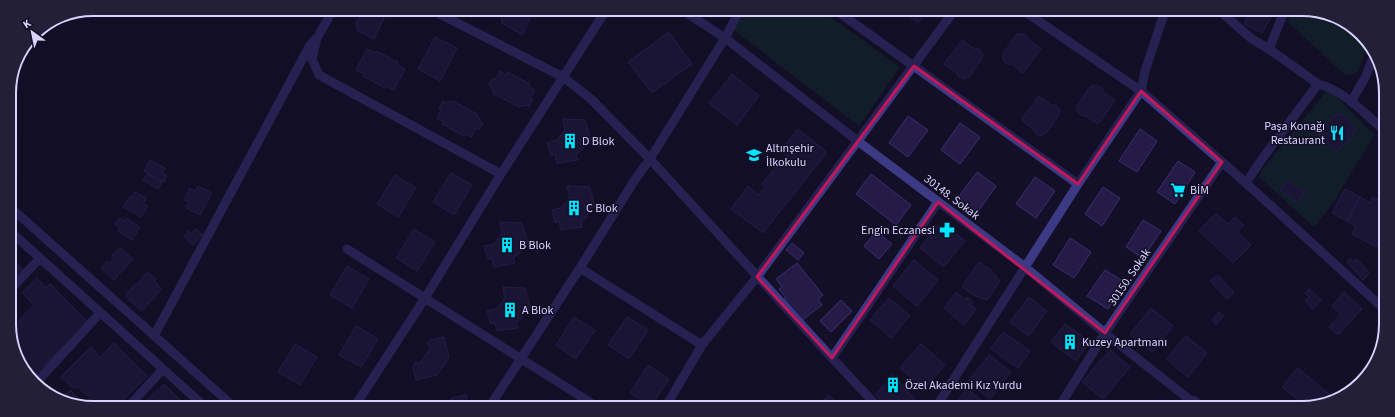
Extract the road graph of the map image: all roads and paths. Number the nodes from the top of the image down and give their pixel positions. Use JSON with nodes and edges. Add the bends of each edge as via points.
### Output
{"nodes":[{"id":1,"x":330,"y":16,"type":"edge"},
{"id":2,"x":444,"y":16,"type":"edge"},
{"id":3,"x":602,"y":16,"type":"edge"},
{"id":4,"x":691,"y":16,"type":"edge"},
{"id":5,"x":737,"y":16,"type":"edge"},
{"id":6,"x":844,"y":16,"type":"edge"},
{"id":7,"x":950,"y":16,"type":"edge"},
{"id":8,"x":1031,"y":16,"type":"edge"},
{"id":9,"x":1163,"y":16,"type":"edge"},
{"id":10,"x":1225,"y":16,"type":"edge"},
{"id":11,"x":1282,"y":16,"type":"edge"},
{"id":12,"x":317,"y":38,"type":"junction"},
{"id":13,"x":725,"y":38,"type":"junction"},
{"id":14,"x":1269,"y":49,"type":"junction"},
{"id":15,"x":1372,"y":61,"type":"edge"},
{"id":16,"x":914,"y":66,"type":"junction"},
{"id":17,"x":563,"y":77,"type":"junction"},
{"id":18,"x":1318,"y":84,"type":"junction"},
{"id":19,"x":1141,"y":91,"type":"junction"},
{"id":20,"x":1351,"y":102,"type":"junction"},
{"id":21,"x":1379,"y":126,"type":"edge"},
{"id":22,"x":859,"y":142,"type":"junction"},
{"id":23,"x":650,"y":159,"type":"junction"},
{"id":24,"x":1222,"y":162,"type":"junction"},
{"id":25,"x":501,"y":174,"type":"junction"},
{"id":26,"x":1246,"y":183,"type":"junction"},
{"id":27,"x":1078,"y":184,"type":"junction"},
{"id":28,"x":938,"y":202,"type":"junction"},
{"id":29,"x":16,"y":212,"type":"edge"},
{"id":30,"x":16,"y":236,"type":"edge"},
{"id":31,"x":347,"y":249,"type":"dead end"},
{"id":32,"x":40,"y":258,"type":"junction"},
{"id":33,"x":1025,"y":267,"type":"junction"},
{"id":34,"x":580,"y":268,"type":"junction"},
{"id":35,"x":757,"y":277,"type":"junction"},
{"id":36,"x":16,"y":284,"type":"edge"},
{"id":37,"x":425,"y":298,"type":"junction"},
{"id":38,"x":1379,"y":304,"type":"edge"},
{"id":39,"x":100,"y":313,"type":"junction"},
{"id":40,"x":1106,"y":333,"type":"junction"},
{"id":41,"x":154,"y":336,"type":"junction"},
{"id":42,"x":702,"y":345,"type":"junction"},
{"id":43,"x":832,"y":358,"type":"junction"},
{"id":44,"x":520,"y":359,"type":"junction"},
{"id":45,"x":163,"y":369,"type":"junction"},
{"id":46,"x":39,"y":379,"type":"edge"},
{"id":47,"x":134,"y":401,"type":"edge"},
{"id":48,"x":198,"y":401,"type":"edge"},
{"id":49,"x":227,"y":401,"type":"edge"},
{"id":50,"x":359,"y":401,"type":"edge"},
{"id":51,"x":493,"y":401,"type":"edge"},
{"id":52,"x":588,"y":401,"type":"edge"},
{"id":53,"x":669,"y":401,"type":"edge"},
{"id":54,"x":872,"y":401,"type":"edge"},
{"id":55,"x":940,"y":401,"type":"edge"},
{"id":56,"x":1063,"y":401,"type":"edge"},
{"id":57,"x":1184,"y":401,"type":"edge"}],
"edges":[{"from":1,"to":12,"type":"street"},
{"from":2,"to":17,"type":"street"},
{"from":3,"to":17,"type":"street"},
{"from":4,"to":13,"type":"street","name":"30148. Sokak"},
{"from":5,"to":13,"type":"street"},
{"from":6,"to":16,"type":"street"},
{"from":7,"to":16,"type":"street"},
{"from":8,"to":19,"type":"street"},
{"from":9,"to":19,"type":"street"},
{"from":10,"to":14,"type":"street"},
{"from":11,"to":14,"type":"street"},
{"from":12,"to":25,"type":"street","via":[[312,59],[319,75]]},
{"from":12,"to":41,"type":"street","via":[[310,45]]},
{"from":13,"to":22,"type":"street","name":"30148. Sokak"},
{"from":13,"to":23,"type":"street"},
{"from":14,"to":18,"type":"street"},
{"from":15,"to":20,"type":"street"},
{"from":16,"to":22,"type":"street"},
{"from":16,"to":27,"type":"street"},
{"from":17,"to":23,"type":"street","via":[[591,99]]},
{"from":17,"to":25,"type":"street"},
{"from":18,"to":20,"type":"street","via":[[1335,90]]},
{"from":18,"to":26,"type":"street"},
{"from":19,"to":24,"type":"street"},
{"from":19,"to":27,"type":"street"},
{"from":20,"to":21,"type":"street"},
{"from":22,"to":28,"type":"street","name":"30148. Sokak"},
{"from":22,"to":35,"type":"street"},
{"from":23,"to":34,"type":"street"},
{"from":23,"to":35,"type":"street"},
{"from":24,"to":26,"type":"street"},
{"from":24,"to":40,"type":"street","name":"30150. Sokak"},
{"from":25,"to":37,"type":"street"},
{"from":26,"to":38,"type":"street"},
{"from":27,"to":33,"type":"street"},
{"from":28,"to":33,"type":"street","name":"30148. Sokak"},
{"from":28,"to":43,"type":"street"},
{"from":29,"to":41,"type":"street"},
{"from":30,"to":32,"type":"street"},
{"from":31,"to":37,"type":"street"},
{"from":32,"to":36,"type":"street"},
{"from":32,"to":39,"type":"street"},
{"from":33,"to":40,"type":"street","name":"30148. Sokak"},
{"from":33,"to":55,"type":"street"},
{"from":34,"to":42,"type":"street"},
{"from":34,"to":44,"type":"street"},
{"from":35,"to":42,"type":"street"},
{"from":35,"to":43,"type":"street"},
{"from":37,"to":44,"type":"street"},
{"from":37,"to":50,"type":"street"},
{"from":39,"to":45,"type":"street"},
{"from":39,"to":46,"type":"street"},
{"from":40,"to":56,"type":"street","name":"30150. Sokak"},
{"from":40,"to":57,"type":"street","name":"30148. Sokak"},
{"from":41,"to":49,"type":"street"},
{"from":42,"to":53,"type":"street"},
{"from":43,"to":54,"type":"street"},
{"from":44,"to":51,"type":"street"},
{"from":44,"to":52,"type":"street"},
{"from":45,"to":47,"type":"street"},
{"from":45,"to":48,"type":"street"}]}
